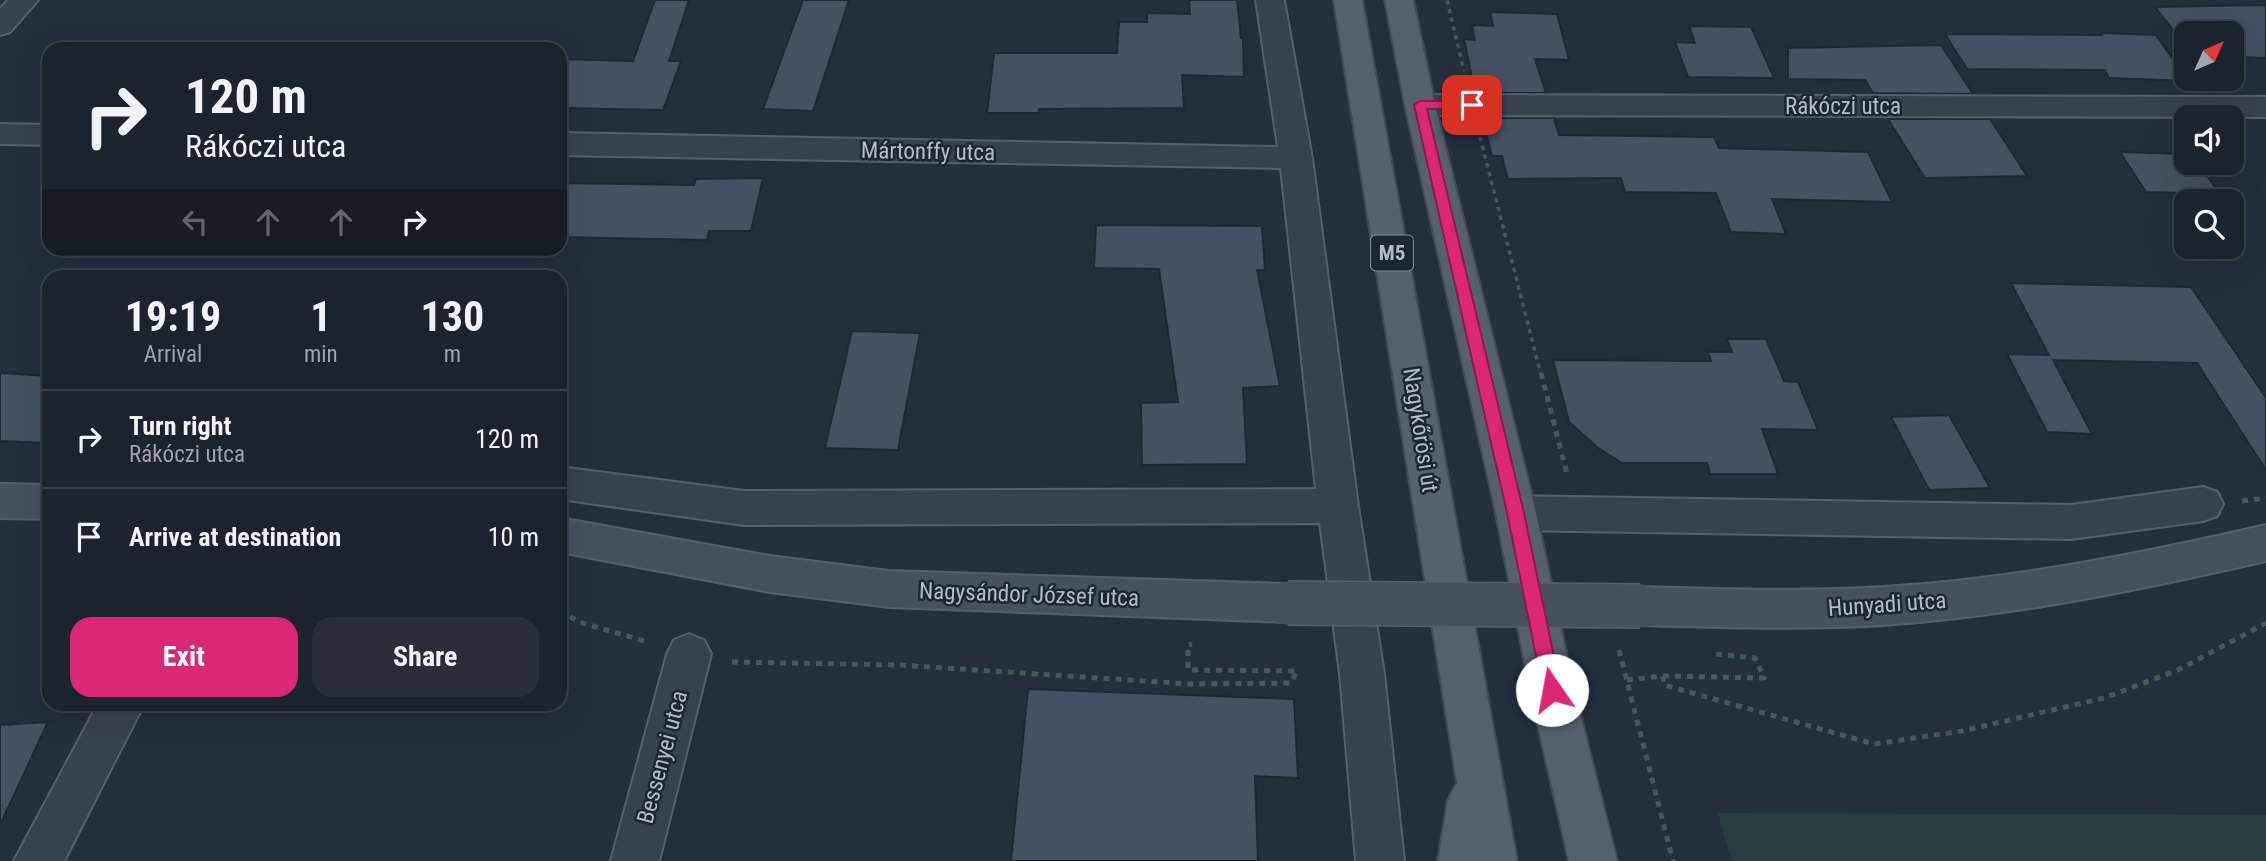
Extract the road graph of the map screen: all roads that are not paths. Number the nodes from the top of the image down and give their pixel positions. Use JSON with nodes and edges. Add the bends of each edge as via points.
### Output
{"nodes":[{"id":1,"x":24,"y":0,"type":"edge"},
{"id":2,"x":1269,"y":0,"type":"edge"},
{"id":3,"x":1348,"y":0,"type":"edge"},
{"id":4,"x":1399,"y":0,"type":"edge"},
{"id":5,"x":0,"y":26,"type":"edge"},
{"id":6,"x":1420,"y":105,"type":"junction"},
{"id":7,"x":2266,"y":107,"type":"edge"},
{"id":8,"x":0,"y":134,"type":"edge"},
{"id":9,"x":42,"y":135,"type":"edge"},
{"id":10,"x":567,"y":144,"type":"edge"},
{"id":11,"x":1296,"y":158,"type":"junction"},
{"id":12,"x":567,"y":484,"type":"edge"},
{"id":13,"x":0,"y":501,"type":"edge"},
{"id":14,"x":42,"y":502,"type":"edge"},
{"id":15,"x":2203,"y":505,"type":"dead end"},
{"id":16,"x":1338,"y":506,"type":"junction"},
{"id":17,"x":1516,"y":513,"type":"junction"},
{"id":18,"x":567,"y":536,"type":"edge"},
{"id":19,"x":2266,"y":543,"type":"edge"},
{"id":20,"x":1503,"y":607,"type":"joint"},
{"id":21,"x":689,"y":654,"type":"road end"},
{"id":22,"x":118,"y":711,"type":"edge"},
{"id":23,"x":1476,"y":773,"type":"junction"},
{"id":24,"x":38,"y":861,"type":"edge"},
{"id":25,"x":635,"y":861,"type":"edge"},
{"id":26,"x":1380,"y":861,"type":"edge"},
{"id":27,"x":1462,"y":861,"type":"edge"},
{"id":28,"x":1493,"y":861,"type":"edge"},
{"id":29,"x":1593,"y":861,"type":"edge"}],
"edges":[{"from":1,"to":5,"type":"street"},
{"from":2,"to":11,"type":"street"},
{"from":3,"to":23,"type":"main road","name":"Nagykőrösi út","number":"M5"},
{"from":4,"to":6,"type":"main road"},
{"from":6,"to":7,"type":"street","name":"Rákóczi utca"},
{"from":6,"to":17,"type":"main road"},
{"from":8,"to":9,"type":"street"},
{"from":10,"to":11,"type":"street","name":"Mártonffy utca"},
{"from":11,"to":16,"type":"street"},
{"from":12,"to":16,"type":"street","via":[[744,508]]},
{"from":13,"to":14,"type":"street"},
{"from":15,"to":17,"type":"street","via":[[2071,522]]},
{"from":16,"to":26,"type":"street","via":[[1362,674]]},
{"from":17,"to":29,"type":"main road"},
{"from":18,"to":20,"type":"street","name":"Nagysándor József utca","bridge":true,"via":[[770,574],[889,589]]},
{"from":19,"to":20,"type":"street","name":"Hunyadi utca","bridge":true,"via":[[2065,586],[1936,601],[1796,610]]},
{"from":21,"to":25,"type":"street","name":"Bessenyei utca"},
{"from":22,"to":24,"type":"street"},
{"from":23,"to":27,"type":"main road"},
{"from":23,"to":28,"type":"main road","name":"Nagykőrösi út","number":"M5"}]}
